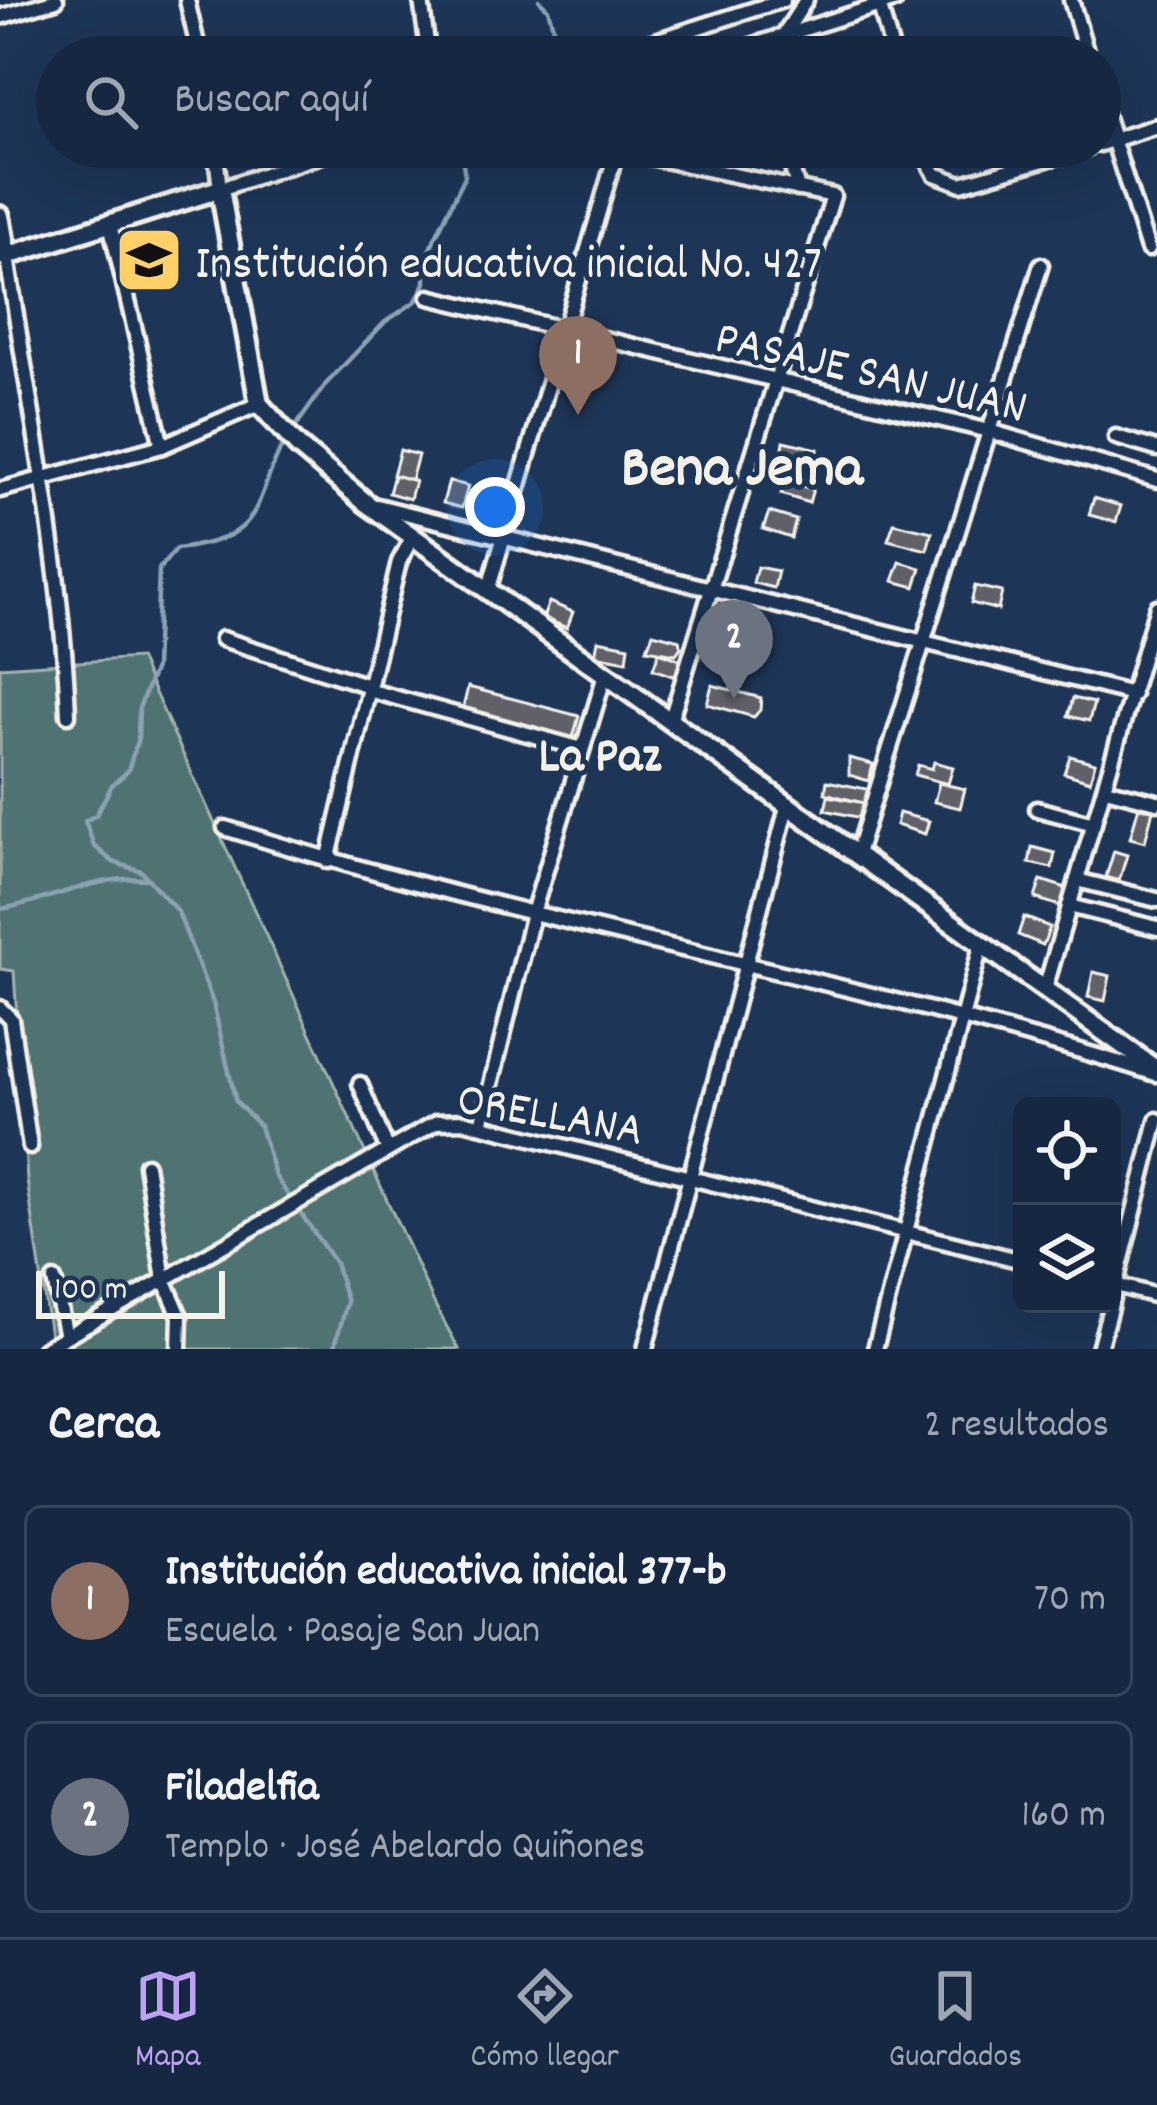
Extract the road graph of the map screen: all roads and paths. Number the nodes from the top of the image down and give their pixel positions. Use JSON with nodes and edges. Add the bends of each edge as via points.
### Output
{"nodes":[{"id":1,"x":56,"y":0,"type":"edge"},
{"id":2,"x":187,"y":0,"type":"edge"},
{"id":3,"x":421,"y":0,"type":"edge"},
{"id":4,"x":783,"y":0,"type":"edge"},
{"id":5,"x":806,"y":0,"type":"edge"},
{"id":6,"x":896,"y":0,"type":"edge"},
{"id":7,"x":1071,"y":0,"type":"edge"},
{"id":8,"x":879,"y":3,"type":"edge"},
{"id":9,"x":0,"y":17,"type":"edge"},
{"id":10,"x":195,"y":36,"type":"edge"},
{"id":11,"x":426,"y":36,"type":"edge"},
{"id":12,"x":671,"y":36,"type":"edge"},
{"id":13,"x":783,"y":36,"type":"edge"},
{"id":14,"x":785,"y":36,"type":"edge"},
{"id":15,"x":888,"y":36,"type":"edge"},
{"id":16,"x":1082,"y":36,"type":"edge"},
{"id":17,"x":1157,"y":126,"type":"edge"},
{"id":18,"x":1121,"y":137,"type":"edge"},
{"id":19,"x":217,"y":168,"type":"edge"},
{"id":20,"x":283,"y":168,"type":"edge"},
{"id":21,"x":612,"y":168,"type":"edge"},
{"id":22,"x":701,"y":168,"type":"edge"},
{"id":23,"x":792,"y":168,"type":"edge"},
{"id":24,"x":932,"y":168,"type":"edge"},
{"id":25,"x":1016,"y":168,"type":"edge"},
{"id":26,"x":1116,"y":168,"type":"edge"},
{"id":27,"x":220,"y":189,"type":"junction"},
{"id":28,"x":798,"y":189,"type":"junction"},
{"id":29,"x":0,"y":216,"type":"edge"},
{"id":30,"x":110,"y":224,"type":"junction"},
{"id":31,"x":1148,"y":249,"type":"dead end"},
{"id":32,"x":4,"y":257,"type":"edge"},
{"id":33,"x":1041,"y":265,"type":"dead end"},
{"id":34,"x":429,"y":297,"type":"dead end"},
{"id":35,"x":564,"y":333,"type":"junction"},
{"id":36,"x":776,"y":382,"type":"junction"},
{"id":37,"x":259,"y":404,"type":"junction"},
{"id":38,"x":988,"y":431,"type":"junction"},
{"id":39,"x":1116,"y":437,"type":"dead end"},
{"id":40,"x":162,"y":446,"type":"junction"},
{"id":41,"x":1157,"y":449,"type":"edge"},
{"id":42,"x":1157,"y":480,"type":"edge"},
{"id":43,"x":39,"y":481,"type":"junction"},
{"id":44,"x":0,"y":490,"type":"edge"},
{"id":45,"x":366,"y":502,"type":"junction"},
{"id":46,"x":413,"y":536,"type":"junction"},
{"id":47,"x":503,"y":541,"type":"junction"},
{"id":48,"x":488,"y":591,"type":"junction"},
{"id":49,"x":715,"y":591,"type":"junction"},
{"id":50,"x":1157,"y":607,"type":"edge"},
{"id":51,"x":222,"y":639,"type":"dead end"},
{"id":52,"x":926,"y":640,"type":"junction"},
{"id":53,"x":1139,"y":670,"type":"junction"},
{"id":54,"x":605,"y":675,"type":"junction"},
{"id":55,"x":1157,"y":675,"type":"edge"},
{"id":56,"x":368,"y":688,"type":"junction"},
{"id":57,"x":1133,"y":694,"type":"junction"},
{"id":58,"x":68,"y":715,"type":"dead end"},
{"id":59,"x":670,"y":722,"type":"junction"},
{"id":60,"x":582,"y":749,"type":"junction"},
{"id":61,"x":1105,"y":788,"type":"junction"},
{"id":62,"x":1157,"y":802,"type":"edge"},
{"id":63,"x":787,"y":807,"type":"junction"},
{"id":64,"x":1036,"y":809,"type":"dead end"},
{"id":65,"x":1094,"y":824,"type":"junction"},
{"id":66,"x":225,"y":828,"type":"dead end"},
{"id":67,"x":856,"y":857,"type":"junction"},
{"id":68,"x":328,"y":861,"type":"junction"},
{"id":69,"x":1077,"y":880,"type":"junction"},
{"id":70,"x":1157,"y":900,"type":"edge"},
{"id":71,"x":1069,"y":906,"type":"junction"},
{"id":72,"x":533,"y":913,"type":"junction"},
{"id":73,"x":1157,"y":928,"type":"edge"},
{"id":74,"x":981,"y":946,"type":"junction"},
{"id":75,"x":743,"y":967,"type":"junction"},
{"id":76,"x":1045,"y":989,"type":"junction"},
{"id":77,"x":0,"y":1008,"type":"edge"},
{"id":78,"x":960,"y":1020,"type":"junction"},
{"id":79,"x":1157,"y":1072,"type":"edge"},
{"id":80,"x":360,"y":1084,"type":"dead end"},
{"id":81,"x":1157,"y":1120,"type":"edge"},
{"id":82,"x":481,"y":1125,"type":"junction"},
{"id":83,"x":30,"y":1147,"type":"dead end"},
{"id":84,"x":387,"y":1148,"type":"junction"},
{"id":85,"x":146,"y":1165,"type":"dead end"},
{"id":86,"x":688,"y":1174,"type":"junction"},
{"id":87,"x":902,"y":1230,"type":"junction"},
{"id":88,"x":1013,"y":1259,"type":"edge"},
{"id":89,"x":1121,"y":1262,"type":"edge"},
{"id":90,"x":164,"y":1279,"type":"junction"},
{"id":91,"x":54,"y":1280,"type":"dead end"},
{"id":92,"x":1121,"y":1294,"type":"edge"},
{"id":93,"x":1157,"y":1296,"type":"edge"},
{"id":94,"x":1108,"y":1313,"type":"edge"},
{"id":95,"x":66,"y":1336,"type":"junction"},
{"id":96,"x":44,"y":1349,"type":"edge"},
{"id":97,"x":179,"y":1349,"type":"edge"},
{"id":98,"x":645,"y":1349,"type":"edge"},
{"id":99,"x":875,"y":1349,"type":"edge"},
{"id":100,"x":1099,"y":1349,"type":"edge"}],
"edges":[{"from":1,"to":9,"type":"street"},
{"from":2,"to":10,"type":"street"},
{"from":3,"to":11,"type":"street"},
{"from":4,"to":12,"type":"street"},
{"from":5,"to":13,"type":"street"},
{"from":6,"to":8,"type":"street"},
{"from":7,"to":16,"type":"street"},
{"from":8,"to":14,"type":"street"},
{"from":8,"to":15,"type":"street"},
{"from":17,"to":18,"type":"street"},
{"from":19,"to":27,"type":"street"},
{"from":20,"to":27,"type":"street"},
{"from":21,"to":35,"type":"street"},
{"from":22,"to":28,"type":"street"},
{"from":23,"to":28,"type":"street"},
{"from":24,"to":25,"type":"street","via":[[961,184]]},
{"from":26,"to":31,"type":"street"},
{"from":27,"to":30,"type":"street"},
{"from":27,"to":37,"type":"street"},
{"from":28,"to":36,"type":"street","via":[[833,196]]},
{"from":29,"to":32,"type":"street"},
{"from":30,"to":32,"type":"street"},
{"from":30,"to":40,"type":"street"},
{"from":32,"to":43,"type":"street"},
{"from":33,"to":38,"type":"street"},
{"from":34,"to":35,"type":"street","name":"PASAJE SAN JUAN"},
{"from":35,"to":36,"type":"street","name":"PASAJE SAN JUAN"},
{"from":35,"to":47,"type":"street"},
{"from":36,"to":38,"type":"street","name":"PASAJE SAN JUAN"},
{"from":36,"to":49,"type":"street"},
{"from":37,"to":40,"type":"street"},
{"from":37,"to":45,"type":"street"},
{"from":38,"to":42,"type":"street","name":"PASAJE SAN JUAN"},
{"from":38,"to":52,"type":"street"},
{"from":39,"to":41,"type":"street"},
{"from":40,"to":43,"type":"street"},
{"from":43,"to":44,"type":"street"},
{"from":43,"to":58,"type":"street","via":[[64,615]]},
{"from":45,"to":46,"type":"street"},
{"from":45,"to":47,"type":"street"},
{"from":46,"to":48,"type":"street"},
{"from":46,"to":56,"type":"street","via":[[399,562]]},
{"from":47,"to":48,"type":"street"},
{"from":47,"to":49,"type":"street"},
{"from":48,"to":54,"type":"street"},
{"from":49,"to":52,"type":"street"},
{"from":49,"to":59,"type":"street"},
{"from":50,"to":53,"type":"street"},
{"from":51,"to":56,"type":"street"},
{"from":52,"to":57,"type":"street"},
{"from":52,"to":67,"type":"street"},
{"from":53,"to":55,"type":"street"},
{"from":53,"to":57,"type":"street"},
{"from":54,"to":59,"type":"street"},
{"from":54,"to":60,"type":"street"},
{"from":56,"to":60,"type":"street"},
{"from":56,"to":68,"type":"street"},
{"from":57,"to":61,"type":"street"},
{"from":59,"to":63,"type":"street"},
{"from":60,"to":72,"type":"street"},
{"from":61,"to":62,"type":"street"},
{"from":61,"to":65,"type":"street"},
{"from":63,"to":67,"type":"street"},
{"from":63,"to":75,"type":"street"},
{"from":64,"to":65,"type":"street"},
{"from":65,"to":69,"type":"street"},
{"from":66,"to":68,"type":"street"},
{"from":67,"to":74,"type":"street"},
{"from":68,"to":72,"type":"street"},
{"from":69,"to":70,"type":"street"},
{"from":69,"to":71,"type":"street"},
{"from":71,"to":73,"type":"street"},
{"from":71,"to":76,"type":"street"},
{"from":72,"to":75,"type":"street"},
{"from":72,"to":82,"type":"street"},
{"from":74,"to":76,"type":"street"},
{"from":74,"to":78,"type":"street"},
{"from":75,"to":78,"type":"street"},
{"from":75,"to":86,"type":"street"},
{"from":76,"to":79,"type":"street"},
{"from":77,"to":83,"type":"street","via":[[11,1019]]},
{"from":78,"to":79,"type":"street"},
{"from":78,"to":87,"type":"street"},
{"from":80,"to":84,"type":"street"},
{"from":81,"to":89,"type":"street"},
{"from":82,"to":84,"type":"street","name":"ORELLANA","via":[[437,1122]]},
{"from":82,"to":86,"type":"street","name":"ORELLANA"},
{"from":84,"to":90,"type":"street","name":"ORELLANA"},
{"from":85,"to":90,"type":"street"},
{"from":86,"to":87,"type":"street","name":"ORELLANA"},
{"from":86,"to":98,"type":"street"},
{"from":87,"to":88,"type":"street","name":"ORELLANA"},
{"from":87,"to":99,"type":"street"},
{"from":90,"to":95,"type":"street","name":"ORELLANA"},
{"from":90,"to":97,"type":"street","via":[[180,1316]]},
{"from":91,"to":95,"type":"street"},
{"from":92,"to":93,"type":"street"},
{"from":94,"to":100,"type":"street"},
{"from":95,"to":96,"type":"street","name":"ORELLANA"}]}
